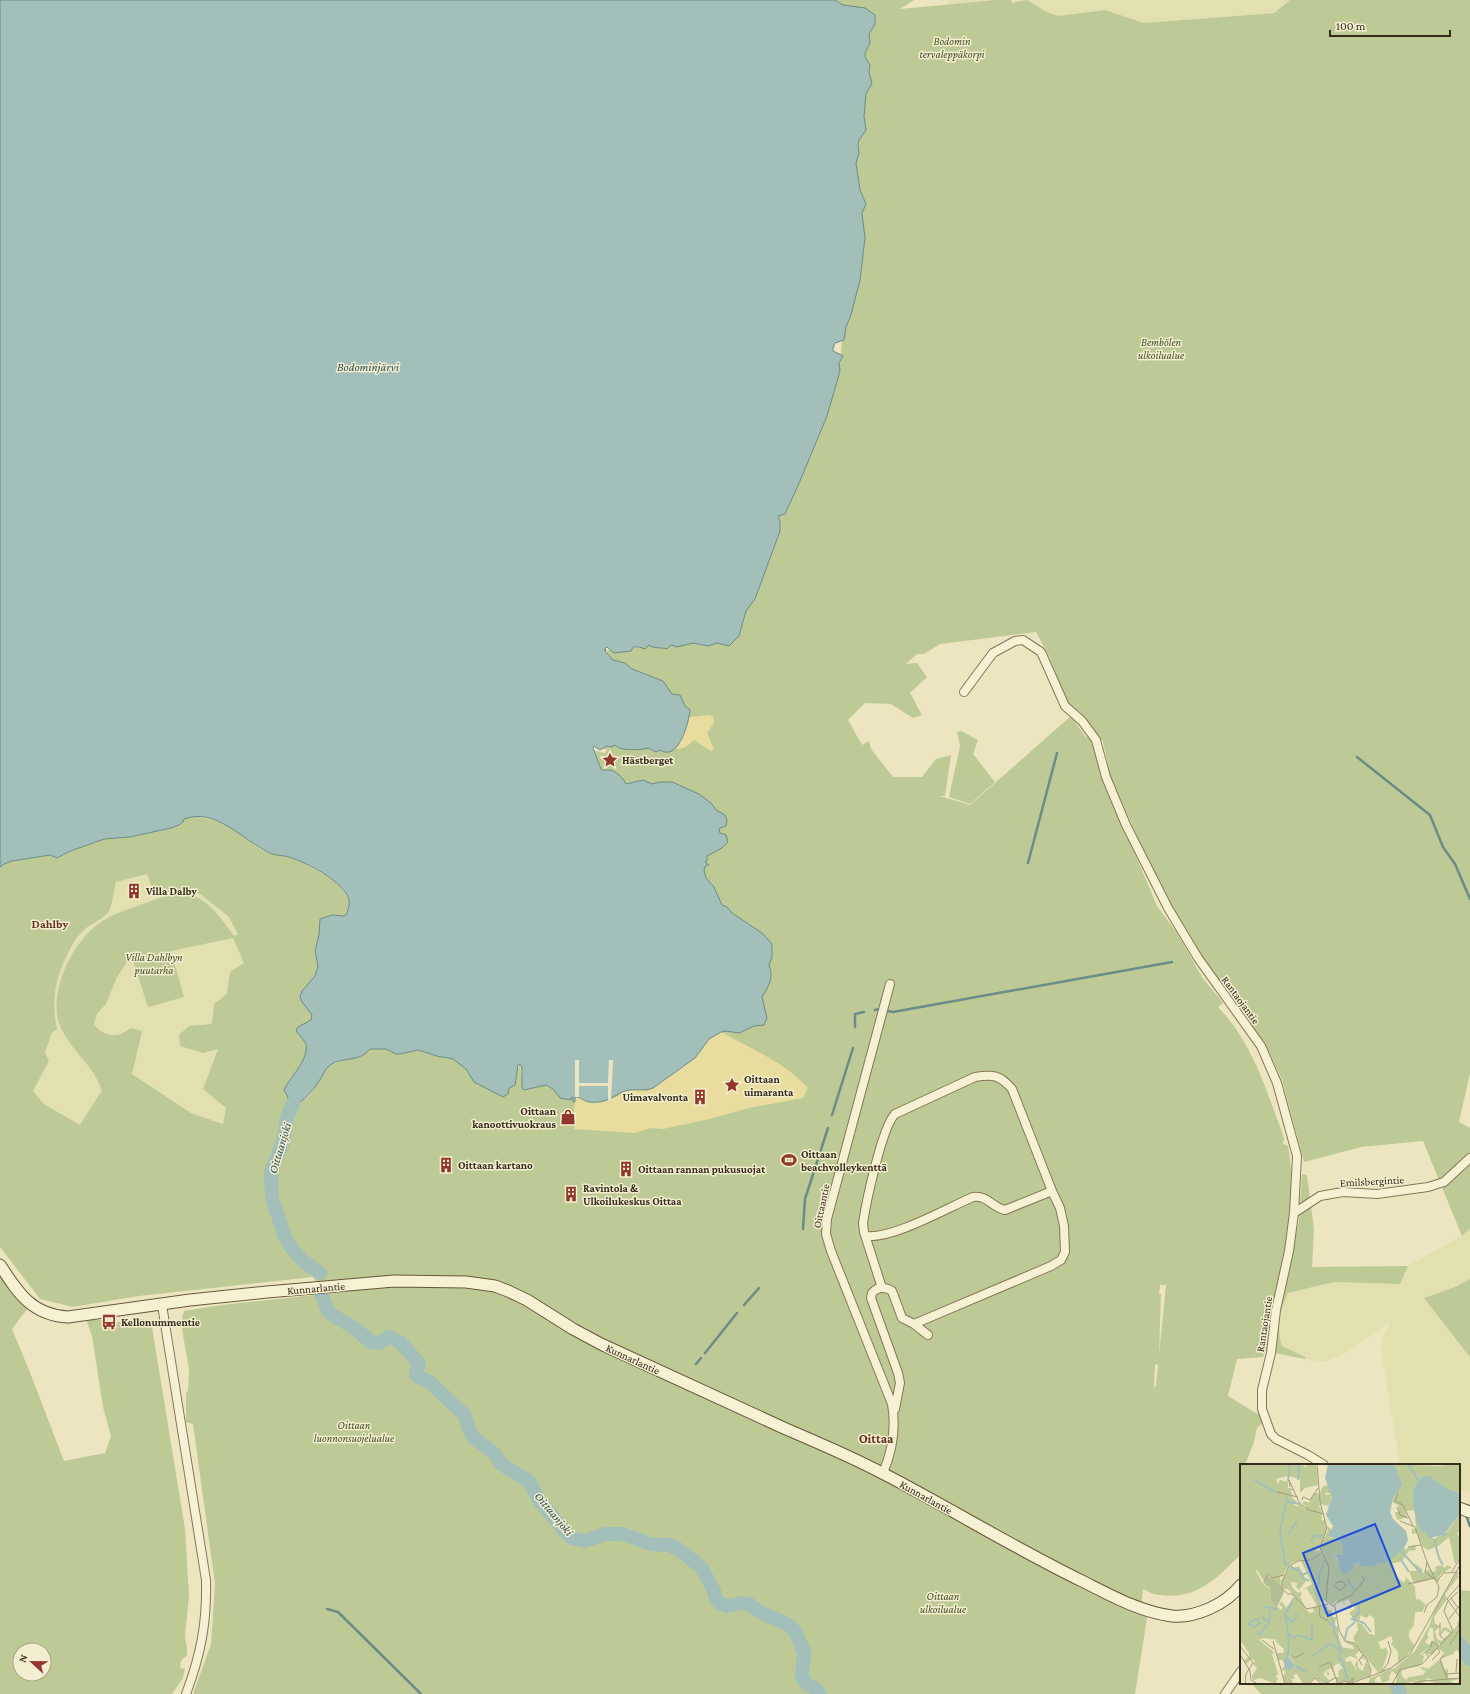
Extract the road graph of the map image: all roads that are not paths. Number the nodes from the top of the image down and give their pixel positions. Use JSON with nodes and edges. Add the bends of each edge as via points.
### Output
{"nodes":[{"id":1,"x":964,"y":692,"type":"dead end"},
{"id":2,"x":890,"y":984,"type":"dead end"},
{"id":3,"x":1470,"y":1158,"type":"edge"},
{"id":4,"x":1052,"y":1191,"type":"junction"},
{"id":5,"x":1294,"y":1214,"type":"junction"},
{"id":6,"x":866,"y":1236,"type":"junction"},
{"id":7,"x":0,"y":1265,"type":"edge"},
{"id":8,"x":882,"y":1288,"type":"junction"},
{"id":9,"x":162,"y":1305,"type":"junction"},
{"id":10,"x":914,"y":1324,"type":"junction"},
{"id":11,"x":928,"y":1335,"type":"dead end"},
{"id":12,"x":894,"y":1412,"type":"junction"},
{"id":13,"x":1322,"y":1464,"type":"edge"},
{"id":14,"x":883,"y":1473,"type":"junction"},
{"id":15,"x":1460,"y":1508,"type":"edge"},
{"id":16,"x":1470,"y":1512,"type":"edge"},
{"id":17,"x":1240,"y":1588,"type":"edge"},
{"id":18,"x":1240,"y":1672,"type":"edge"},
{"id":19,"x":186,"y":1694,"type":"edge"},
{"id":20,"x":1225,"y":1694,"type":"edge"}],
"edges":[{"from":1,"to":5,"type":"street","name":"Rantaojantie","via":[[993,653],[1015,641],[1023,640],[1041,652],[1065,706],[1082,721],[1096,740],[1106,777],[1126,825],[1168,908],[1198,958],[1261,1046],[1277,1083],[1297,1156]]},
{"from":2,"to":12,"type":"street","name":"Oittaantie","via":[[827,1219],[826,1234]]},
{"from":3,"to":5,"type":"street","name":"Emilsbergintie","via":[[1444,1182],[1428,1187],[1377,1194],[1343,1192],[1320,1196]]},
{"from":4,"to":6,"type":"street","via":[[1005,1210],[979,1196],[972,1197],[899,1230],[875,1237]]},
{"from":4,"to":6,"type":"street","via":[[1012,1089],[1006,1081],[996,1076],[975,1077],[895,1114],[891,1119],[884,1136],[864,1214]]},
{"from":4,"to":10,"type":"street","via":[[1060,1208],[1064,1226],[1065,1252],[1061,1260]]},
{"from":5,"to":13,"type":"street","name":"Rantaojantie","via":[[1276,1310],[1271,1353],[1262,1390],[1262,1408],[1271,1434],[1276,1439]]},
{"from":6,"to":8,"type":"street"},
{"from":7,"to":9,"type":"main road","name":"Kunnarlantie","via":[[32,1306],[56,1317],[74,1317]]},
{"from":8,"to":10,"type":"street","via":[[892,1291],[902,1318]]},
{"from":8,"to":12,"type":"street","via":[[875,1289],[871,1298],[899,1378]]},
{"from":9,"to":14,"type":"main road","name":"Kunnarlantie","via":[[267,1292],[394,1281],[466,1282],[495,1286],[527,1300],[600,1344]]},
{"from":9,"to":19,"type":"street","via":[[206,1580],[207,1600],[202,1642]]},
{"from":10,"to":11,"type":"street"},
{"from":12,"to":14,"type":"street","name":"Oittaantie","via":[[892,1444]]},
{"from":14,"to":17,"type":"main road","name":"Kunnarlantie","via":[[1053,1567],[1148,1611],[1187,1616],[1204,1611]]},
{"from":15,"to":16,"type":"main road"},
{"from":18,"to":20,"type":"street"}]}
